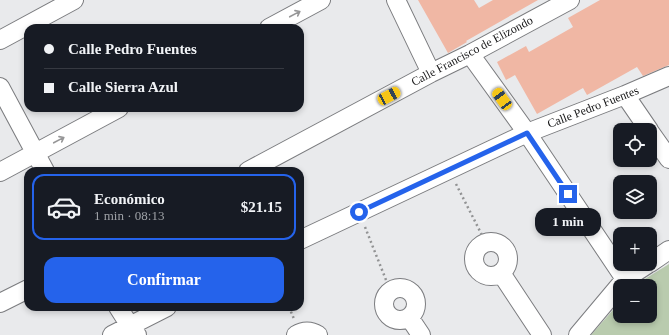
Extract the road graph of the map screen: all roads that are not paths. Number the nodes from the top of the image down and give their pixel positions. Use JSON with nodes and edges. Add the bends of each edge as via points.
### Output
{"nodes":[{"id":1,"x":74,"y":0,"type":"edge"},
{"id":2,"x":321,"y":0,"type":"edge"},
{"id":3,"x":396,"y":0,"type":"edge"},
{"id":4,"x":570,"y":0,"type":"edge"},
{"id":5,"x":30,"y":24,"type":"edge"},
{"id":6,"x":276,"y":24,"type":"edge"},
{"id":7,"x":24,"y":27,"type":"edge"},
{"id":8,"x":0,"y":40,"type":"edge"},
{"id":9,"x":470,"y":54,"type":"junction"},
{"id":10,"x":431,"y":73,"type":"junction"},
{"id":11,"x":669,"y":76,"type":"edge"},
{"id":12,"x":0,"y":87,"type":"edge"},
{"id":13,"x":625,"y":96,"type":"junction"},
{"id":14,"x":112,"y":112,"type":"edge"},
{"id":15,"x":644,"y":123,"type":"edge"},
{"id":16,"x":527,"y":133,"type":"junction"},
{"id":17,"x":657,"y":142,"type":"edge"},
{"id":18,"x":35,"y":153,"type":"junction"},
{"id":19,"x":669,"y":159,"type":"edge"},
{"id":20,"x":43,"y":167,"type":"edge"},
{"id":21,"x":255,"y":167,"type":"edge"},
{"id":22,"x":0,"y":172,"type":"edge"},
{"id":23,"x":304,"y":238,"type":"edge"},
{"id":24,"x":669,"y":250,"type":"edge"},
{"id":25,"x":657,"y":258,"type":"edge"},
{"id":26,"x":637,"y":271,"type":"edge"},
{"id":27,"x":501,"y":273,"type":"junction"},
{"id":28,"x":625,"y":279,"type":"joint"},
{"id":29,"x":24,"y":290,"type":"edge"},
{"id":30,"x":390,"y":290,"type":"road end"},
{"id":31,"x":613,"y":293,"type":"edge"},
{"id":32,"x":0,"y":303,"type":"edge"},
{"id":33,"x":120,"y":311,"type":"edge"},
{"id":34,"x":161,"y":311,"type":"edge"},
{"id":35,"x":133,"y":331,"type":"edge"},
{"id":36,"x":112,"y":335,"type":"edge"},
{"id":37,"x":296,"y":335,"type":"edge"},
{"id":38,"x":318,"y":335,"type":"edge"},
{"id":39,"x":422,"y":335,"type":"edge"},
{"id":40,"x":542,"y":335,"type":"edge"},
{"id":41,"x":578,"y":335,"type":"edge"}],
"edges":[{"from":1,"to":5,"type":"street"},
{"from":6,"to":2,"type":"street","one_way":true},
{"from":3,"to":10,"type":"street"},
{"from":4,"to":9,"type":"street","name":"Calle Francisco de Elizondo"},
{"from":7,"to":8,"type":"street"},
{"from":9,"to":10,"type":"street","name":"Calle Francisco de Elizondo"},
{"from":9,"to":16,"type":"street"},
{"from":10,"to":21,"type":"street","name":"Calle Francisco de Elizondo"},
{"from":11,"to":13,"type":"street","name":"Calle Pedro Fuentes"},
{"from":12,"to":18,"type":"street"},
{"from":13,"to":15,"type":"street"},
{"from":13,"to":16,"type":"street","name":"Calle Pedro Fuentes"},
{"from":18,"to":14,"type":"street","one_way":true},
{"from":16,"to":23,"type":"street","name":"Calle Pedro Fuentes"},
{"from":16,"to":28,"type":"street"},
{"from":17,"to":19,"type":"street"},
{"from":18,"to":20,"type":"street"},
{"from":18,"to":22,"type":"street"},
{"from":24,"to":25,"type":"street"},
{"from":26,"to":28,"type":"street"},
{"from":27,"to":27,"type":"street","via":[[489,277],[478,271],[474,258],[480,246],[491,242],[505,249],[508,262],[506,269]]},
{"from":27,"to":40,"type":"street"},
{"from":29,"to":32,"type":"street"},
{"from":30,"to":39,"type":"street","via":[[401,287],[414,296],[416,308],[409,317]]},
{"from":31,"to":41,"type":"street"},
{"from":33,"to":35,"type":"street"},
{"from":34,"to":35,"type":"street"},
{"from":35,"to":36,"type":"street"},
{"from":37,"to":38,"type":"street","via":[[306,331]]}]}
